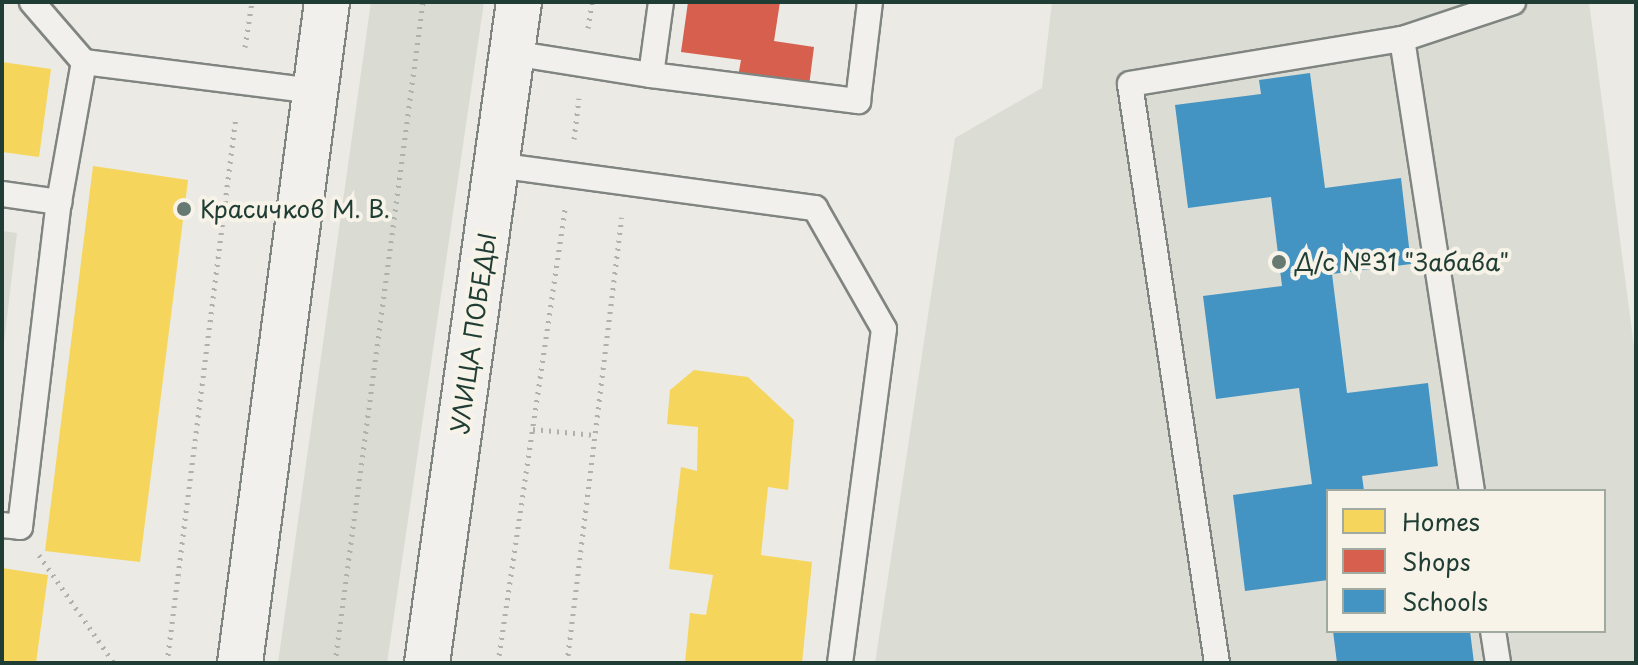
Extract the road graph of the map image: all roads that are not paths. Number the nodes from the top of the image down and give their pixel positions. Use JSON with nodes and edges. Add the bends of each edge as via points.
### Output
{"nodes":[{"id":1,"x":32,"y":2,"type":"edge"},
{"id":2,"x":327,"y":2,"type":"edge"},
{"id":3,"x":519,"y":2,"type":"edge"},
{"id":4,"x":661,"y":2,"type":"edge"},
{"id":5,"x":870,"y":2,"type":"edge"},
{"id":6,"x":1513,"y":2,"type":"edge"},
{"id":7,"x":1402,"y":39,"type":"junction"},
{"id":8,"x":512,"y":53,"type":"junction"},
{"id":9,"x":84,"y":62,"type":"junction"},
{"id":10,"x":651,"y":75,"type":"junction"},
{"id":11,"x":315,"y":91,"type":"junction"},
{"id":12,"x":496,"y":165,"type":"junction"},
{"id":13,"x":2,"y":194,"type":"edge"},
{"id":14,"x":59,"y":202,"type":"junction"},
{"id":15,"x":1472,"y":489,"type":"edge"},
{"id":16,"x":11,"y":526,"type":"edge"},
{"id":17,"x":1493,"y":633,"type":"edge"},
{"id":18,"x":240,"y":663,"type":"edge"},
{"id":19,"x":427,"y":663,"type":"edge"},
{"id":20,"x":840,"y":663,"type":"edge"},
{"id":21,"x":1217,"y":663,"type":"edge"},
{"id":22,"x":1498,"y":663,"type":"edge"}],
"edges":[{"from":1,"to":9,"type":"lane"},
{"from":2,"to":11,"type":"street"},
{"from":3,"to":8,"type":"street","name":"УЛИЦА ПОБЕДЫ"},
{"from":4,"to":10,"type":"lane"},
{"from":5,"to":10,"type":"lane","via":[[858,101]]},
{"from":6,"to":7,"type":"lane"},
{"from":7,"to":15,"type":"lane"},
{"from":7,"to":21,"type":"lane","via":[[1130,84]]},
{"from":8,"to":10,"type":"lane"},
{"from":8,"to":12,"type":"street","name":"УЛИЦА ПОБЕДЫ"},
{"from":9,"to":11,"type":"lane"},
{"from":9,"to":14,"type":"lane"},
{"from":11,"to":18,"type":"street"},
{"from":12,"to":19,"type":"street","name":"УЛИЦА ПОБЕДЫ"},
{"from":12,"to":20,"type":"lane","via":[[815,208],[884,329]]},
{"from":13,"to":14,"type":"lane"},
{"from":14,"to":16,"type":"lane"},
{"from":17,"to":22,"type":"lane"}]}
